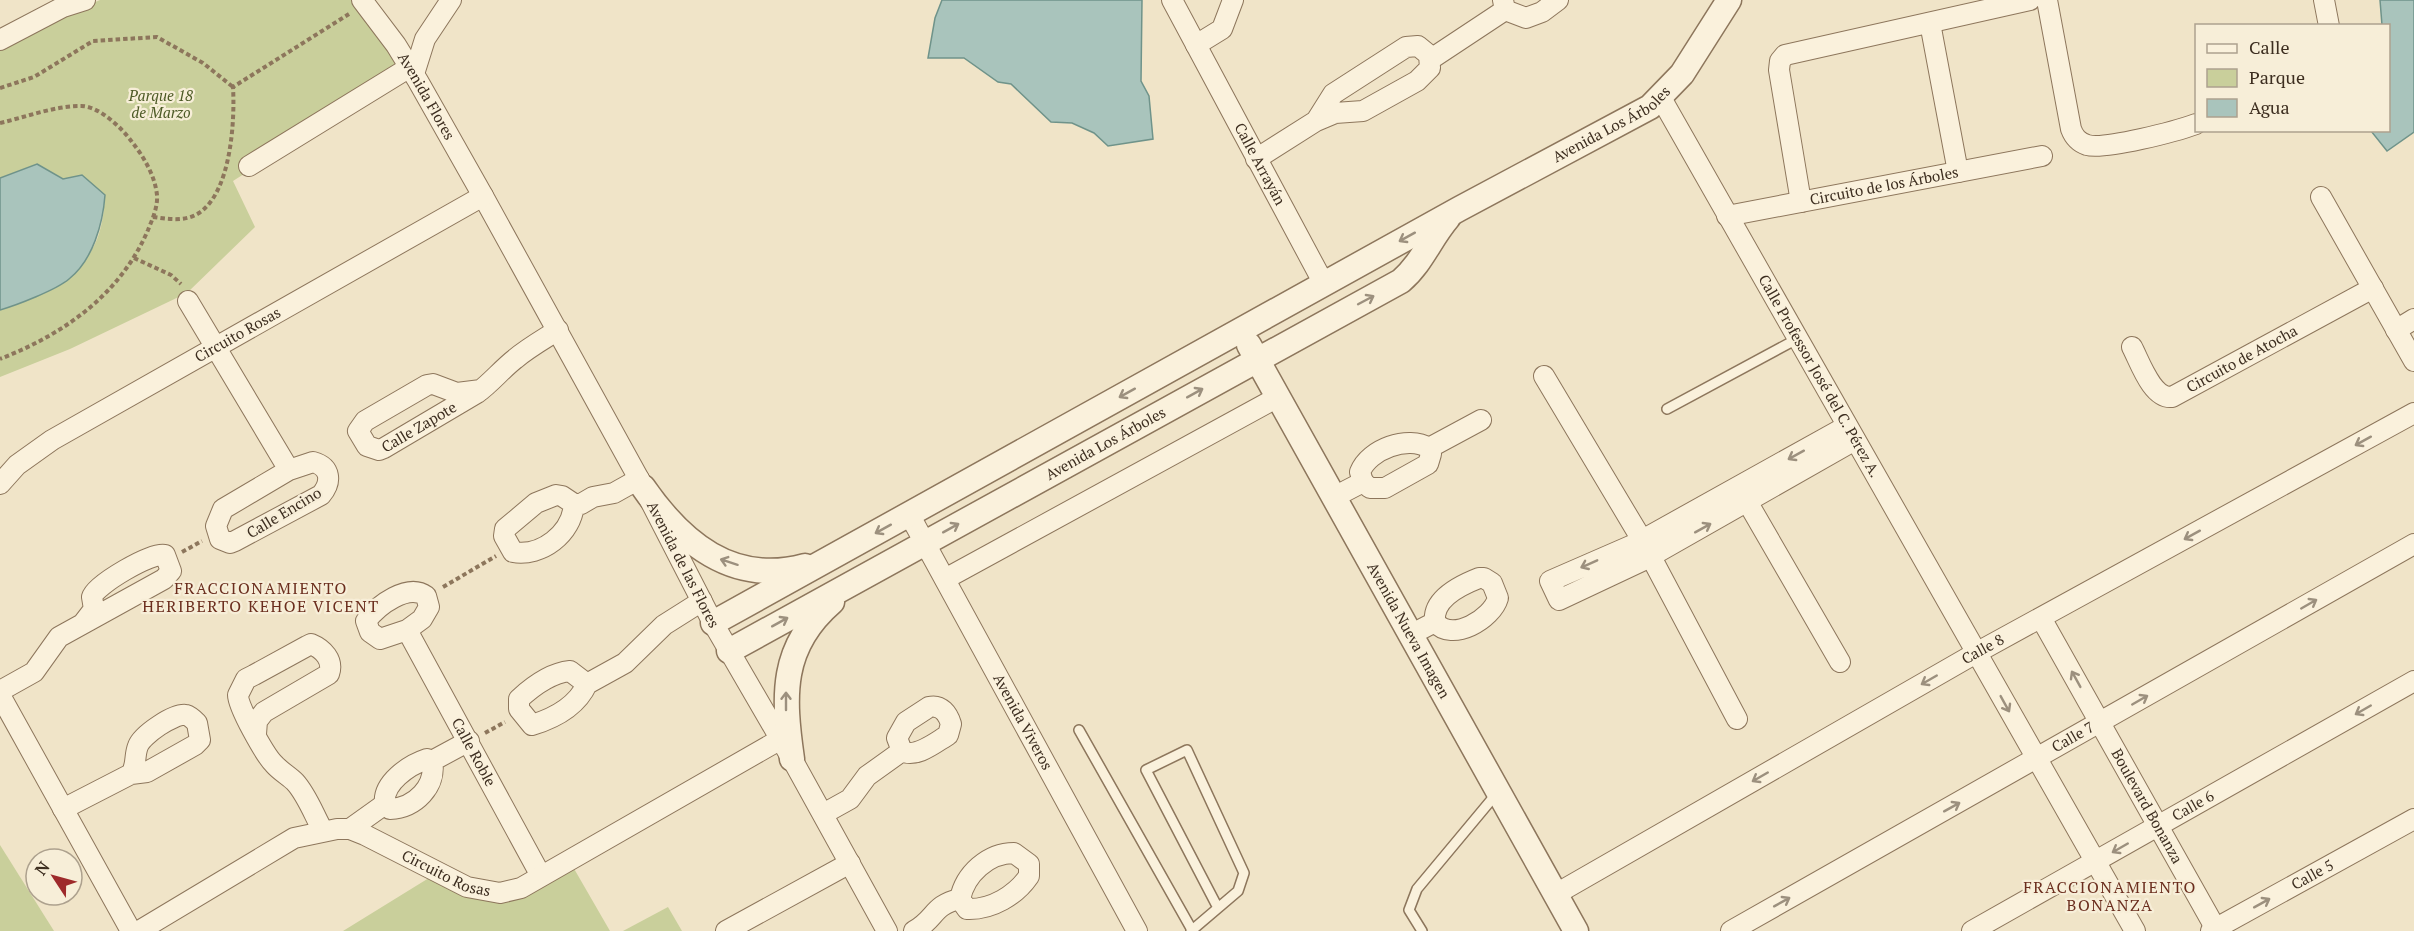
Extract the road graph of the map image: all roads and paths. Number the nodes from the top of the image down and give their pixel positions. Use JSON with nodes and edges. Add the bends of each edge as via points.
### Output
{"nodes":[{"id":1,"x":85,"y":0,"type":"edge"},
{"id":2,"x":451,"y":0,"type":"edge"},
{"id":3,"x":1172,"y":0,"type":"edge"},
{"id":4,"x":1233,"y":0,"type":"edge"},
{"id":5,"x":1558,"y":0,"type":"edge"},
{"id":6,"x":1729,"y":0,"type":"edge"},
{"id":7,"x":2030,"y":0,"type":"edge"},
{"id":8,"x":2047,"y":0,"type":"edge"},
{"id":9,"x":2324,"y":0,"type":"edge"},
{"id":10,"x":364,"y":2,"type":"edge"},
{"id":11,"x":1504,"y":5,"type":"edge"},
{"id":12,"x":1930,"y":23,"type":"junction"},
{"id":13,"x":2329,"y":24,"type":"edge"},
{"id":14,"x":0,"y":40,"type":"edge"},
{"id":15,"x":1196,"y":45,"type":"junction"},
{"id":16,"x":1431,"y":59,"type":"junction"},
{"id":17,"x":412,"y":71,"type":"junction"},
{"id":18,"x":233,"y":87,"type":"junction"},
{"id":19,"x":0,"y":88,"type":"edge"},
{"id":20,"x":1661,"y":98,"type":"junction"},
{"id":21,"x":1316,"y":121,"type":"junction"},
{"id":22,"x":0,"y":123,"type":"edge"},
{"id":23,"x":2195,"y":124,"type":"edge"},
{"id":24,"x":2042,"y":156,"type":"dead end"},
{"id":25,"x":1256,"y":159,"type":"junction"},
{"id":26,"x":249,"y":166,"type":"dead end"},
{"id":27,"x":1958,"y":172,"type":"junction"},
{"id":28,"x":483,"y":196,"type":"junction"},
{"id":29,"x":2321,"y":197,"type":"dead end"},
{"id":30,"x":1801,"y":202,"type":"junction"},
{"id":31,"x":1458,"y":209,"type":"junction"},
{"id":32,"x":1727,"y":216,"type":"junction"},
{"id":33,"x":153,"y":217,"type":"junction"},
{"id":34,"x":134,"y":258,"type":"junction"},
{"id":35,"x":1324,"y":284,"type":"junction"},
{"id":36,"x":2373,"y":288,"type":"junction"},
{"id":37,"x":188,"y":301,"type":"joint"},
{"id":38,"x":2414,"y":319,"type":"edge"},
{"id":39,"x":558,"y":330,"type":"junction"},
{"id":40,"x":1241,"y":330,"type":"junction"},
{"id":41,"x":2396,"y":330,"type":"junction"},
{"id":42,"x":1797,"y":339,"type":"junction"},
{"id":43,"x":217,"y":346,"type":"junction"},
{"id":44,"x":2132,"y":346,"type":"dead end"},
{"id":45,"x":0,"y":359,"type":"edge"},
{"id":46,"x":1257,"y":359,"type":"junction"},
{"id":47,"x":2414,"y":361,"type":"edge"},
{"id":48,"x":1544,"y":376,"type":"dead end"},
{"id":49,"x":481,"y":390,"type":"junction"},
{"id":50,"x":1278,"y":397,"type":"junction"},
{"id":51,"x":1666,"y":409,"type":"dead end"},
{"id":52,"x":2414,"y":413,"type":"edge"},
{"id":53,"x":1481,"y":420,"type":"dead end"},
{"id":54,"x":1851,"y":433,"type":"junction"},
{"id":55,"x":1428,"y":448,"type":"junction"},
{"id":56,"x":998,"y":465,"type":"junction"},
{"id":57,"x":289,"y":470,"type":"junction"},
{"id":58,"x":1363,"y":482,"type":"junction"},
{"id":59,"x":641,"y":483,"type":"junction"},
{"id":60,"x":0,"y":484,"type":"edge"},
{"id":61,"x":1014,"y":493,"type":"junction"},
{"id":62,"x":1334,"y":497,"type":"junction"},
{"id":63,"x":1736,"y":503,"type":"junction"},
{"id":64,"x":574,"y":504,"type":"junction"},
{"id":65,"x":909,"y":514,"type":"junction"},
{"id":66,"x":216,"y":533,"type":"junction"},
{"id":67,"x":925,"y":542,"type":"junction"},
{"id":68,"x":2414,"y":544,"type":"edge"},
{"id":69,"x":509,"y":548,"type":"junction"},
{"id":70,"x":1647,"y":548,"type":"junction"},
{"id":71,"x":169,"y":560,"type":"junction"},
{"id":72,"x":827,"y":560,"type":"junction"},
{"id":73,"x":874,"y":570,"type":"junction"},
{"id":74,"x":945,"y":579,"type":"junction"},
{"id":75,"x":426,"y":596,"type":"junction"},
{"id":76,"x":702,"y":601,"type":"junction"},
{"id":77,"x":2041,"y":618,"type":"junction"},
{"id":78,"x":1435,"y":621,"type":"dead end"},
{"id":79,"x":84,"y":622,"type":"junction"},
{"id":80,"x":713,"y":623,"type":"junction"},
{"id":81,"x":407,"y":630,"type":"junction"},
{"id":82,"x":1412,"y":634,"type":"junction"},
{"id":83,"x":729,"y":651,"type":"junction"},
{"id":84,"x":1976,"y":653,"type":"junction"},
{"id":85,"x":1840,"y":662,"type":"dead end"},
{"id":86,"x":2414,"y":681,"type":"edge"},
{"id":87,"x":587,"y":684,"type":"junction"},
{"id":88,"x":0,"y":693,"type":"edge"},
{"id":89,"x":521,"y":713,"type":"junction"},
{"id":90,"x":1737,"y":719,"type":"dead end"},
{"id":91,"x":2100,"y":723,"type":"junction"},
{"id":92,"x":1079,"y":730,"type":"dead end"},
{"id":93,"x":256,"y":734,"type":"junction"},
{"id":94,"x":469,"y":741,"type":"junction"},
{"id":95,"x":787,"y":749,"type":"junction"},
{"id":96,"x":902,"y":751,"type":"dead end"},
{"id":97,"x":2036,"y":759,"type":"junction"},
{"id":98,"x":432,"y":761,"type":"junction"},
{"id":99,"x":131,"y":774,"type":"dead end"},
{"id":100,"x":1498,"y":791,"type":"junction"},
{"id":101,"x":385,"y":804,"type":"junction"},
{"id":102,"x":63,"y":809,"type":"junction"},
{"id":103,"x":823,"y":814,"type":"junction"},
{"id":104,"x":2414,"y":819,"type":"edge"},
{"id":105,"x":2158,"y":826,"type":"junction"},
{"id":106,"x":350,"y":829,"type":"junction"},
{"id":107,"x":323,"y":831,"type":"junction"},
{"id":108,"x":2096,"y":862,"type":"junction"},
{"id":109,"x":850,"y":863,"type":"junction"},
{"id":110,"x":541,"y":876,"type":"junction"},
{"id":111,"x":1556,"y":894,"type":"junction"},
{"id":112,"x":960,"y":899,"type":"dead end"},
{"id":113,"x":1218,"y":908,"type":"junction"},
{"id":114,"x":1191,"y":930,"type":"edge"},
{"id":115,"x":2215,"y":930,"type":"edge"},
{"id":116,"x":131,"y":931,"type":"edge"},
{"id":117,"x":139,"y":931,"type":"edge"},
{"id":118,"x":726,"y":931,"type":"edge"},
{"id":119,"x":887,"y":931,"type":"edge"},
{"id":120,"x":914,"y":931,"type":"edge"},
{"id":121,"x":1137,"y":931,"type":"edge"},
{"id":122,"x":1422,"y":931,"type":"edge"},
{"id":123,"x":1576,"y":931,"type":"edge"},
{"id":124,"x":1731,"y":931,"type":"edge"},
{"id":125,"x":1972,"y":931,"type":"edge"},
{"id":126,"x":2135,"y":931,"type":"edge"}],
"edges":[{"from":1,"to":14,"type":"street","via":[[63,7]]},
{"from":2,"to":17,"type":"street","via":[[425,39]]},
{"from":3,"to":15,"type":"street","name":"Calle Arrayán"},
{"from":4,"to":15,"type":"street","via":[[1222,29]]},
{"from":5,"to":11,"type":"street","via":[[1526,18]]},
{"from":6,"to":20,"type":"street","name":"Avenida Los Árboles","via":[[1692,60]]},
{"from":7,"to":12,"type":"street"},
{"from":8,"to":23,"type":"street","via":[[2071,129],[2077,139],[2097,146]]},
{"from":9,"to":13,"type":"street"},
{"from":10,"to":17,"type":"street","name":"Avenida Flores"},
{"from":10,"to":18,"type":"path"},
{"from":11,"to":16,"type":"street"},
{"from":12,"to":27,"type":"street"},
{"from":12,"to":30,"type":"street","via":[[1790,52],[1782,59],[1780,75]]},
{"from":15,"to":25,"type":"street","name":"Calle Arrayán"},
{"from":16,"to":21,"type":"street","via":[[1426,75],[1363,111],[1335,113]]},
{"from":16,"to":21,"type":"street","via":[[1418,46],[1406,47],[1333,94]]},
{"from":17,"to":26,"type":"street"},
{"from":17,"to":28,"type":"street","name":"Avenida Flores"},
{"from":18,"to":19,"type":"path","via":[[203,63],[157,37],[93,41],[34,76]]},
{"from":18,"to":33,"type":"path","via":[[234,120],[215,197],[198,214],[175,220]]},
{"from":20,"to":31,"type":"street","name":"Avenida Los Árboles"},
{"from":20,"to":32,"type":"street","name":"Calle Professor José del C. Pérez A."},
{"from":21,"to":25,"type":"street"},
{"from":22,"to":33,"type":"path","via":[[83,106],[107,117],[126,134],[147,165],[157,197]]},
{"from":24,"to":27,"type":"street","name":"Circuito de los Árboles"},
{"from":25,"to":35,"type":"street","name":"Calle Arrayán"},
{"from":27,"to":30,"type":"street","name":"Circuito de los Árboles"},
{"from":28,"to":39,"type":"street","name":"Avenida de las Flores"},
{"from":28,"to":43,"type":"street","name":"Circuito Rosas"},
{"from":29,"to":36,"type":"street"},
{"from":30,"to":32,"type":"street","name":"Circuito de los Árboles"},
{"from":31,"to":35,"type":"street","name":"Avenida Los Árboles","one_way":true},
{"from":46,"to":31,"type":"street","name":"Avenida Los Árboles","one_way":true,"via":[[1401,281],[1413,271],[1438,229]]},
{"from":32,"to":42,"type":"street","name":"Calle Professor José del C. Pérez A."},
{"from":33,"to":34,"type":"path"},
{"from":34,"to":37,"type":"path","via":[[171,275],[183,285]]},
{"from":34,"to":45,"type":"path","via":[[88,312]]},
{"from":35,"to":40,"type":"street","name":"Avenida Los Árboles"},
{"from":36,"to":41,"type":"street"},
{"from":36,"to":44,"type":"street","name":"Circuito de Atocha","via":[[2172,397],[2156,391]]},
{"from":37,"to":43,"type":"street"},
{"from":38,"to":41,"type":"street"},
{"from":39,"to":49,"type":"street","name":"Calle Zapote","via":[[514,360]]},
{"from":39,"to":59,"type":"street","name":"Avenida de las Flores"},
{"from":40,"to":46,"type":"street","name":"Avenida Nueva Imagen"},
{"from":40,"to":56,"type":"street","name":"Avenida Los Árboles","one_way":true},
{"from":41,"to":47,"type":"street"},
{"from":42,"to":51,"type":"lane"},
{"from":42,"to":54,"type":"street","name":"Calle Professor José del C. Pérez A."},
{"from":43,"to":57,"type":"street"},
{"from":43,"to":60,"type":"street","name":"Circuito Rosas","via":[[52,440],[17,465]]},
{"from":46,"to":50,"type":"street","name":"Avenida Nueva Imagen"},
{"from":61,"to":46,"type":"street","name":"Avenida Los Árboles","one_way":true},
{"from":48,"to":70,"type":"street"},
{"from":49,"to":49,"type":"street","name":"Calle Zapote","via":[[379,450],[367,446],[358,430],[365,420],[433,384],[457,393]]},
{"from":50,"to":62,"type":"street","name":"Avenida Nueva Imagen"},
{"from":50,"to":74,"type":"street"},
{"from":52,"to":77,"type":"street","name":"Calle 8","one_way":true},
{"from":53,"to":55,"type":"street"},
{"from":54,"to":63,"type":"street"},
{"from":54,"to":84,"type":"street","name":"Calle Professor José del C. Pérez A."},
{"from":55,"to":58,"type":"street","via":[[1428,464],[1384,488],[1370,488]]},
{"from":55,"to":58,"type":"street","via":[[1413,441],[1396,444],[1366,462],[1360,472]]},
{"from":56,"to":61,"type":"street"},
{"from":56,"to":65,"type":"street","name":"Avenida Los Árboles"},
{"from":57,"to":66,"type":"street","name":"Calle Encino","via":[[223,509],[216,520]]},
{"from":57,"to":66,"type":"street","name":"Calle Encino","via":[[308,462],[320,464],[329,484],[321,495],[235,541],[227,542]]},
{"from":58,"to":62,"type":"street"},
{"from":59,"to":64,"type":"street"},
{"from":72,"to":59,"type":"street","one_way":true,"via":[[775,570],[721,559],[679,533]]},
{"from":59,"to":76,"type":"street","name":"Avenida de las Flores"},
{"from":67,"to":61,"type":"street","name":"Avenida Los Árboles","one_way":true},
{"from":62,"to":82,"type":"street","name":"Avenida Nueva Imagen"},
{"from":63,"to":70,"type":"street"},
{"from":63,"to":85,"type":"street"},
{"from":64,"to":69,"type":"street","via":[[568,525],[544,547],[528,554]]},
{"from":64,"to":69,"type":"street","via":[[556,495],[536,503],[505,529]]},
{"from":65,"to":67,"type":"street","name":"Avenida Viveros"},
{"from":65,"to":72,"type":"street","name":"Avenida Los Árboles","one_way":true},
{"from":66,"to":71,"type":"path"},
{"from":67,"to":73,"type":"street","name":"Avenida Los Árboles"},
{"from":67,"to":74,"type":"street","name":"Avenida Viveros"},
{"from":91,"to":68,"type":"street","name":"Calle 7","one_way":true},
{"from":69,"to":75,"type":"path"},
{"from":70,"to":90,"type":"street"},
{"from":71,"to":79,"type":"street","via":[[171,571],[164,579]]},
{"from":71,"to":79,"type":"street","via":[[165,555],[153,554],[99,587],[92,597],[94,609]]},
{"from":72,"to":80,"type":"street","name":"Avenida Los Árboles"},
{"from":83,"to":73,"type":"street","name":"Avenida Los Árboles","one_way":true},
{"from":95,"to":73,"type":"street","one_way":true,"via":[[786,694],[793,654],[806,630],[825,608]]},
{"from":74,"to":121,"type":"street","name":"Avenida Viveros"},
{"from":75,"to":81,"type":"street","via":[[429,607],[422,619]]},
{"from":75,"to":81,"type":"street","via":[[410,590],[374,611],[366,621],[370,632],[380,639]]},
{"from":76,"to":80,"type":"street","name":"Avenida de las Flores"},
{"from":76,"to":87,"type":"street","via":[[664,625],[625,663]]},
{"from":77,"to":84,"type":"street","name":"Calle 8"},
{"from":91,"to":77,"type":"street","name":"Boulevard Bonanza","one_way":true},
{"from":78,"to":82,"type":"street"},
{"from":79,"to":88,"type":"street","via":[[54,640],[33,672]]},
{"from":80,"to":83,"type":"street","name":"Avenida de las Flores"},
{"from":81,"to":94,"type":"street","name":"Calle Roble"},
{"from":82,"to":100,"type":"street","name":"Avenida Nueva Imagen"},
{"from":83,"to":95,"type":"street","name":"Avenida de las Flores"},
{"from":84,"to":97,"type":"street","one_way":true},
{"from":84,"to":111,"type":"street","name":"Calle 8","one_way":true},
{"from":86,"to":105,"type":"street","name":"Calle 6","one_way":true},
{"from":87,"to":89,"type":"street","via":[[576,702],[548,719],[532,724]]},
{"from":87,"to":89,"type":"street","via":[[570,671],[547,678],[519,699]]},
{"from":88,"to":102,"type":"street"},
{"from":89,"to":94,"type":"path"},
{"from":91,"to":97,"type":"street","name":"Calle 7"},
{"from":91,"to":105,"type":"street","name":"Boulevard Bonanza"},
{"from":92,"to":114,"type":"lane"},
{"from":93,"to":93,"type":"street","via":[[237,695],[246,679],[311,644],[321,650],[329,661],[328,674],[264,712],[257,721]]},
{"from":93,"to":107,"type":"street","via":[[274,765],[295,783]]},
{"from":94,"to":98,"type":"street"},
{"from":94,"to":110,"type":"street","name":"Calle Roble"},
{"from":95,"to":103,"type":"street","name":"Avenida de las Flores"},
{"from":95,"to":110,"type":"street","name":"Circuito Rosas"},
{"from":96,"to":103,"type":"street","via":[[867,776],[850,799]]},
{"from":97,"to":108,"type":"street"},
{"from":124,"to":97,"type":"street","name":"Calle 7","one_way":true},
{"from":98,"to":101,"type":"street","via":[[416,763],[401,774],[384,798]]},
{"from":98,"to":101,"type":"street","via":[[433,777],[425,791],[395,809]]},
{"from":99,"to":102,"type":"street"},
{"from":100,"to":111,"type":"street","name":"Avenida Nueva Imagen"},
{"from":100,"to":122,"type":"lane","via":[[1417,889],[1409,910]]},
{"from":101,"to":106,"type":"street"},
{"from":102,"to":116,"type":"street"},
{"from":103,"to":109,"type":"street","name":"Avenida de las Flores"},
{"from":115,"to":104,"type":"street","name":"Calle 5","one_way":true},
{"from":105,"to":108,"type":"street","name":"Calle 6","one_way":true},
{"from":105,"to":115,"type":"street","name":"Boulevard Bonanza"},
{"from":106,"to":107,"type":"street"},
{"from":106,"to":110,"type":"street","name":"Circuito Rosas","via":[[450,880],[484,892],[521,888]]},
{"from":107,"to":117,"type":"street","via":[[294,838]]},
{"from":108,"to":125,"type":"street","name":"Calle 6"},
{"from":108,"to":126,"type":"street"},
{"from":109,"to":118,"type":"street"},
{"from":109,"to":119,"type":"street","name":"Avenida de las Flores"},
{"from":111,"to":123,"type":"street","name":"Avenida Nueva Imagen"},
{"from":112,"to":120,"type":"street","via":[[941,904]]},
{"from":113,"to":113,"type":"lane","via":[[1238,891],[1244,873],[1187,750],[1146,770]]},
{"from":113,"to":114,"type":"lane"}]}
